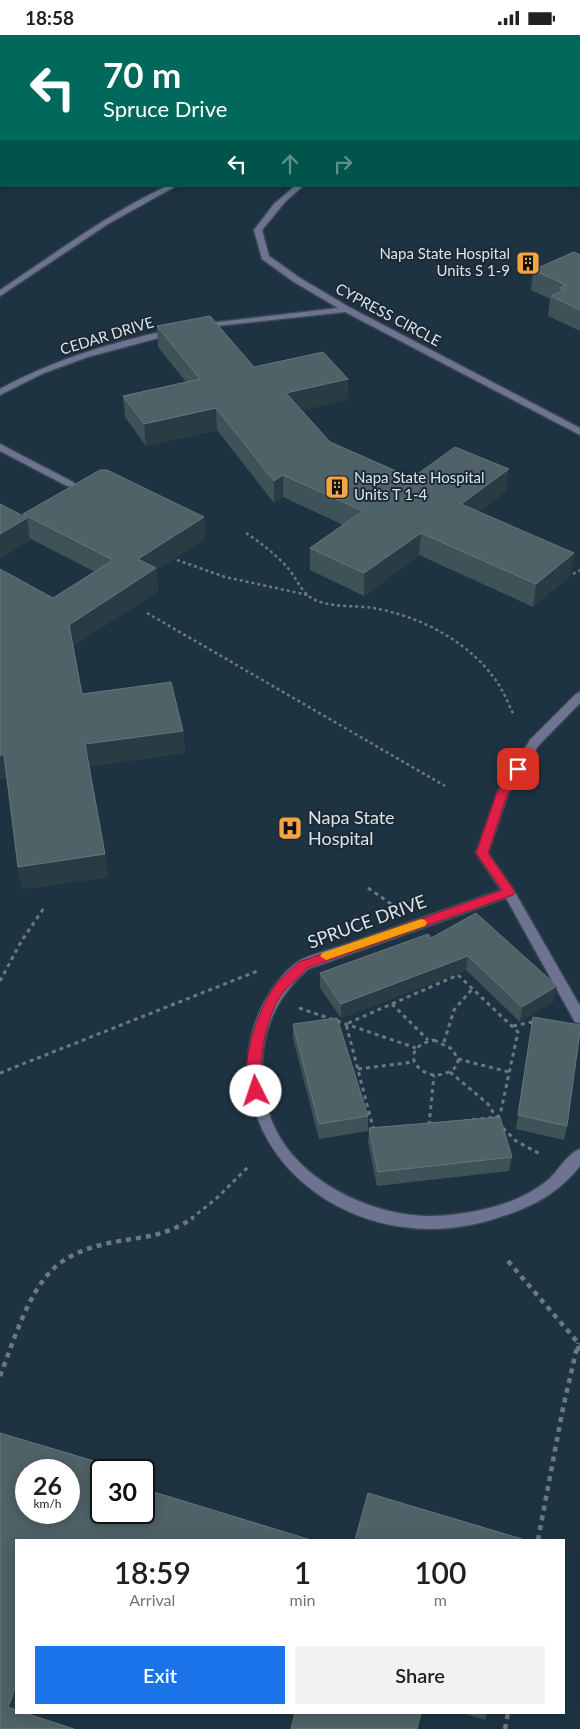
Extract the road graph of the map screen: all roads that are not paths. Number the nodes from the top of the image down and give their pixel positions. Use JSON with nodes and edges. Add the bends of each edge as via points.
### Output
{"nodes":[{"id":1,"x":171,"y":187,"type":"edge"},
{"id":2,"x":298,"y":187,"type":"edge"},
{"id":3,"x":0,"y":293,"type":"edge"},
{"id":4,"x":346,"y":309,"type":"junction"},
{"id":5,"x":0,"y":392,"type":"edge"},
{"id":6,"x":580,"y":432,"type":"edge"},
{"id":7,"x":0,"y":447,"type":"edge"},
{"id":8,"x":70,"y":484,"type":"dead end"},
{"id":9,"x":580,"y":695,"type":"edge"},
{"id":10,"x":509,"y":892,"type":"junction"},
{"id":11,"x":579,"y":1015,"type":"edge"},
{"id":12,"x":580,"y":1155,"type":"edge"}],
"edges":[{"from":1,"to":3,"type":"street","via":[[141,202]]},
{"from":2,"to":4,"type":"street","name":"CYPRESS CIRCLE","via":[[273,209],[258,230],[265,257]]},
{"from":4,"to":5,"type":"street","name":"CEDAR DRIVE","via":[[190,328],[126,343],[37,374]]},
{"from":4,"to":6,"type":"street","name":"CYPRESS CIRCLE"},
{"from":7,"to":8,"type":"street"},
{"from":9,"to":10,"type":"street","via":[[534,743],[502,795],[482,853]]},
{"from":10,"to":11,"type":"street"},
{"from":10,"to":12,"type":"street","name":"SPRUCE DRIVE","via":[[303,965],[279,989],[259,1030],[254,1071],[262,1115],[273,1139],[292,1166],[339,1199],[390,1218],[422,1221],[482,1217],[549,1189]]}]}
